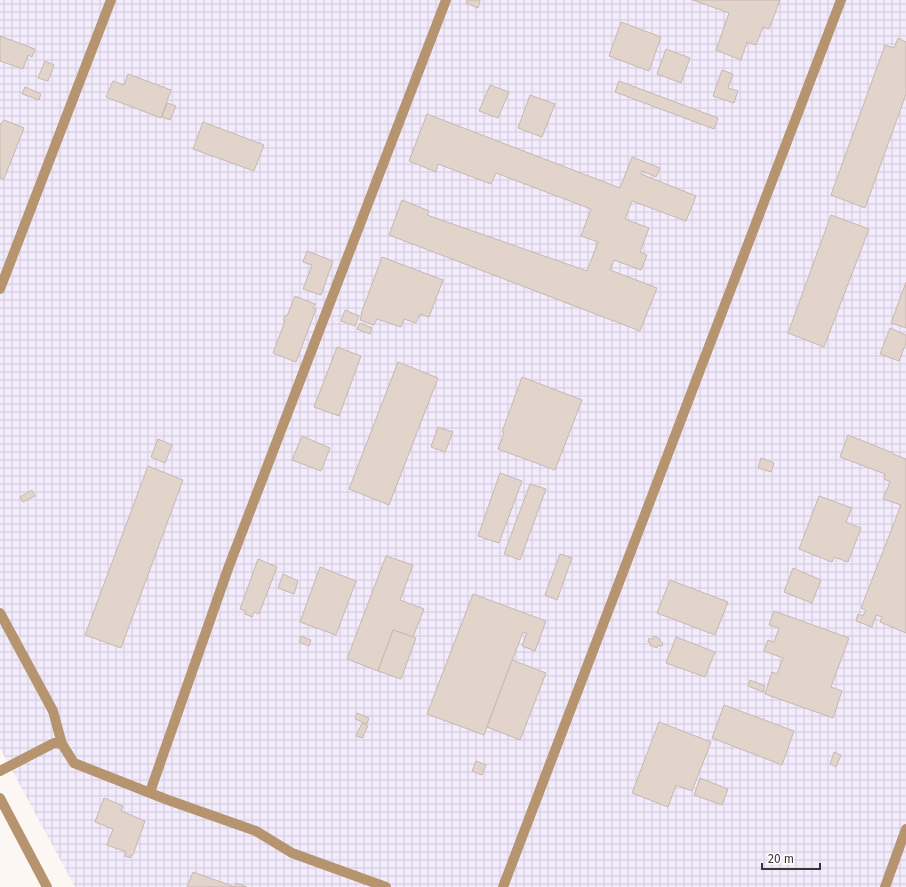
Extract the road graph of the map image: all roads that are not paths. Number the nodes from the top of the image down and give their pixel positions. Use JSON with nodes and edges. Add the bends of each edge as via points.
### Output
{"nodes":[{"id":1,"x":111,"y":0,"type":"edge"},
{"id":2,"x":446,"y":0,"type":"edge"},
{"id":3,"x":841,"y":0,"type":"edge"},
{"id":4,"x":0,"y":289,"type":"edge"},
{"id":5,"x":0,"y":613,"type":"edge"},
{"id":6,"x":58,"y":744,"type":"junction"},
{"id":7,"x":2,"y":770,"type":"edge"},
{"id":8,"x":150,"y":792,"type":"junction"},
{"id":9,"x":0,"y":798,"type":"edge"},
{"id":10,"x":906,"y":829,"type":"edge"},
{"id":11,"x":47,"y":887,"type":"edge"},
{"id":12,"x":386,"y":887,"type":"edge"},
{"id":13,"x":503,"y":887,"type":"edge"},
{"id":14,"x":885,"y":887,"type":"edge"}],
"edges":[{"from":1,"to":4,"type":"street"},
{"from":2,"to":8,"type":"street","via":[[229,566]]},
{"from":3,"to":13,"type":"street"},
{"from":5,"to":6,"type":"street","via":[[52,710]]},
{"from":6,"to":7,"type":"street"},
{"from":6,"to":8,"type":"street","via":[[74,763]]},
{"from":8,"to":12,"type":"street","via":[[256,832],[292,853]]},
{"from":9,"to":11,"type":"street"},
{"from":10,"to":14,"type":"street"}]}
